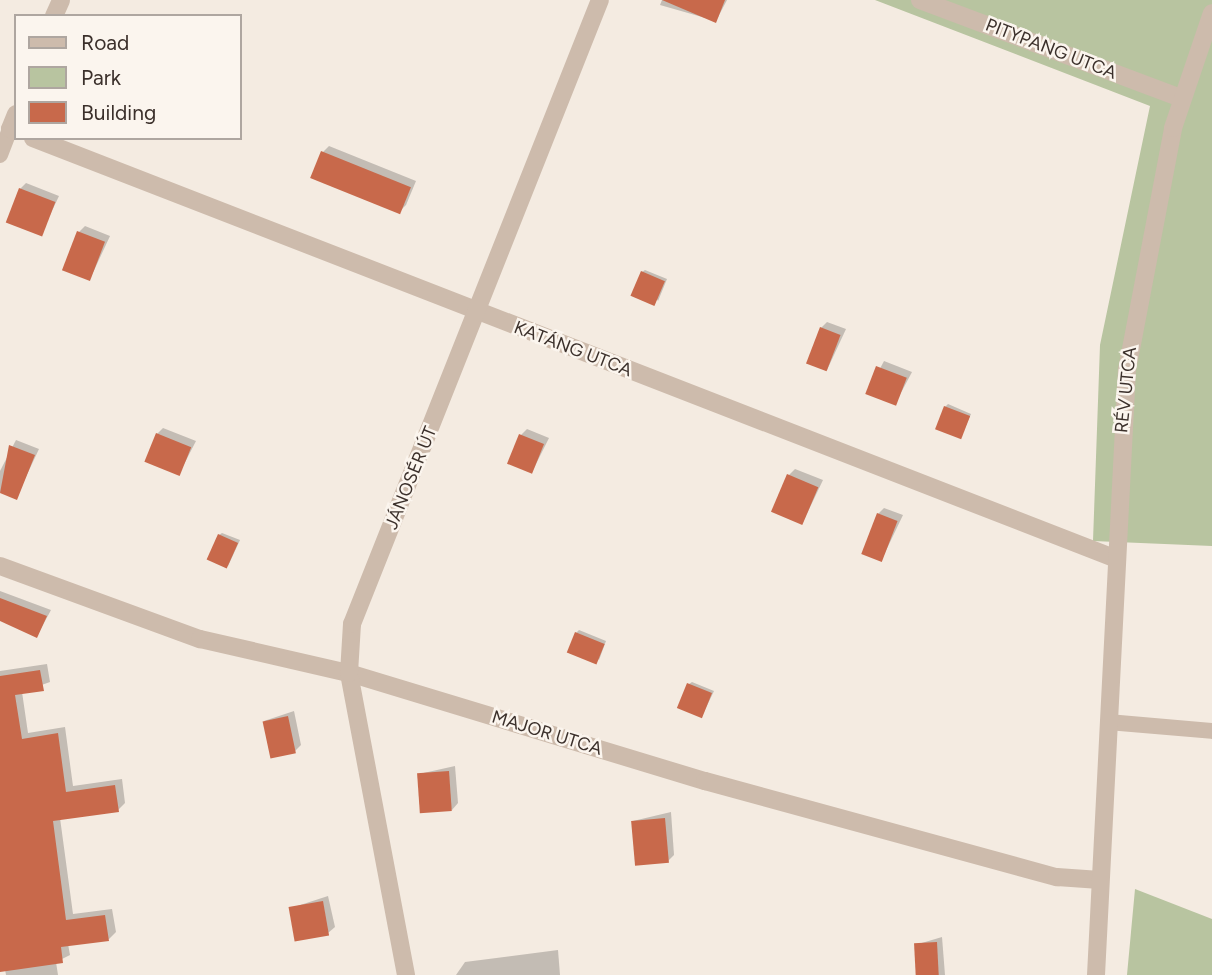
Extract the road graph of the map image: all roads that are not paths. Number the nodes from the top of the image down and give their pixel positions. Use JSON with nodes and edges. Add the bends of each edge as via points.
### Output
{"nodes":[{"id":1,"x":600,"y":0,"type":"edge"},
{"id":2,"x":920,"y":0,"type":"edge"},
{"id":3,"x":1212,"y":13,"type":"edge"},
{"id":4,"x":1181,"y":98,"type":"junction"},
{"id":5,"x":14,"y":125,"type":"edge"},
{"id":6,"x":38,"y":140,"type":"edge"},
{"id":7,"x":0,"y":155,"type":"edge"},
{"id":8,"x":479,"y":312,"type":"junction"},
{"id":9,"x":1114,"y":558,"type":"junction"},
{"id":10,"x":0,"y":566,"type":"edge"},
{"id":11,"x":349,"y":673,"type":"junction"},
{"id":12,"x":1108,"y":722,"type":"junction"},
{"id":13,"x":1212,"y":731,"type":"edge"},
{"id":14,"x":1100,"y":880,"type":"junction"},
{"id":15,"x":406,"y":975,"type":"edge"},
{"id":16,"x":1096,"y":975,"type":"edge"}],
"edges":[{"from":1,"to":8,"type":"street","name":"JÁNOSÉR ÚT"},
{"from":2,"to":4,"type":"street","name":"PITYPANG UTCA"},
{"from":3,"to":4,"type":"street","name":"RÉV UTCA"},
{"from":4,"to":9,"type":"street","name":"RÉV UTCA","via":[[1127,370]]},
{"from":5,"to":7,"type":"lane"},
{"from":6,"to":8,"type":"street","name":"KATÁNG UTCA"},
{"from":8,"to":9,"type":"street","name":"KATÁNG UTCA"},
{"from":8,"to":11,"type":"street","name":"JÁNOSÉR ÚT","via":[[352,624]]},
{"from":9,"to":12,"type":"street","name":"RÉV UTCA"},
{"from":10,"to":11,"type":"street","name":"MAJOR UTCA","via":[[200,639]]},
{"from":11,"to":14,"type":"street","name":"MAJOR UTCA","via":[[705,781],[1057,877]]},
{"from":11,"to":15,"type":"street","name":"JÁNOSÉR ÚT"},
{"from":12,"to":13,"type":"lane"},
{"from":12,"to":14,"type":"street","name":"RÉV UTCA"},
{"from":14,"to":16,"type":"street","name":"RÉV UTCA"}]}
